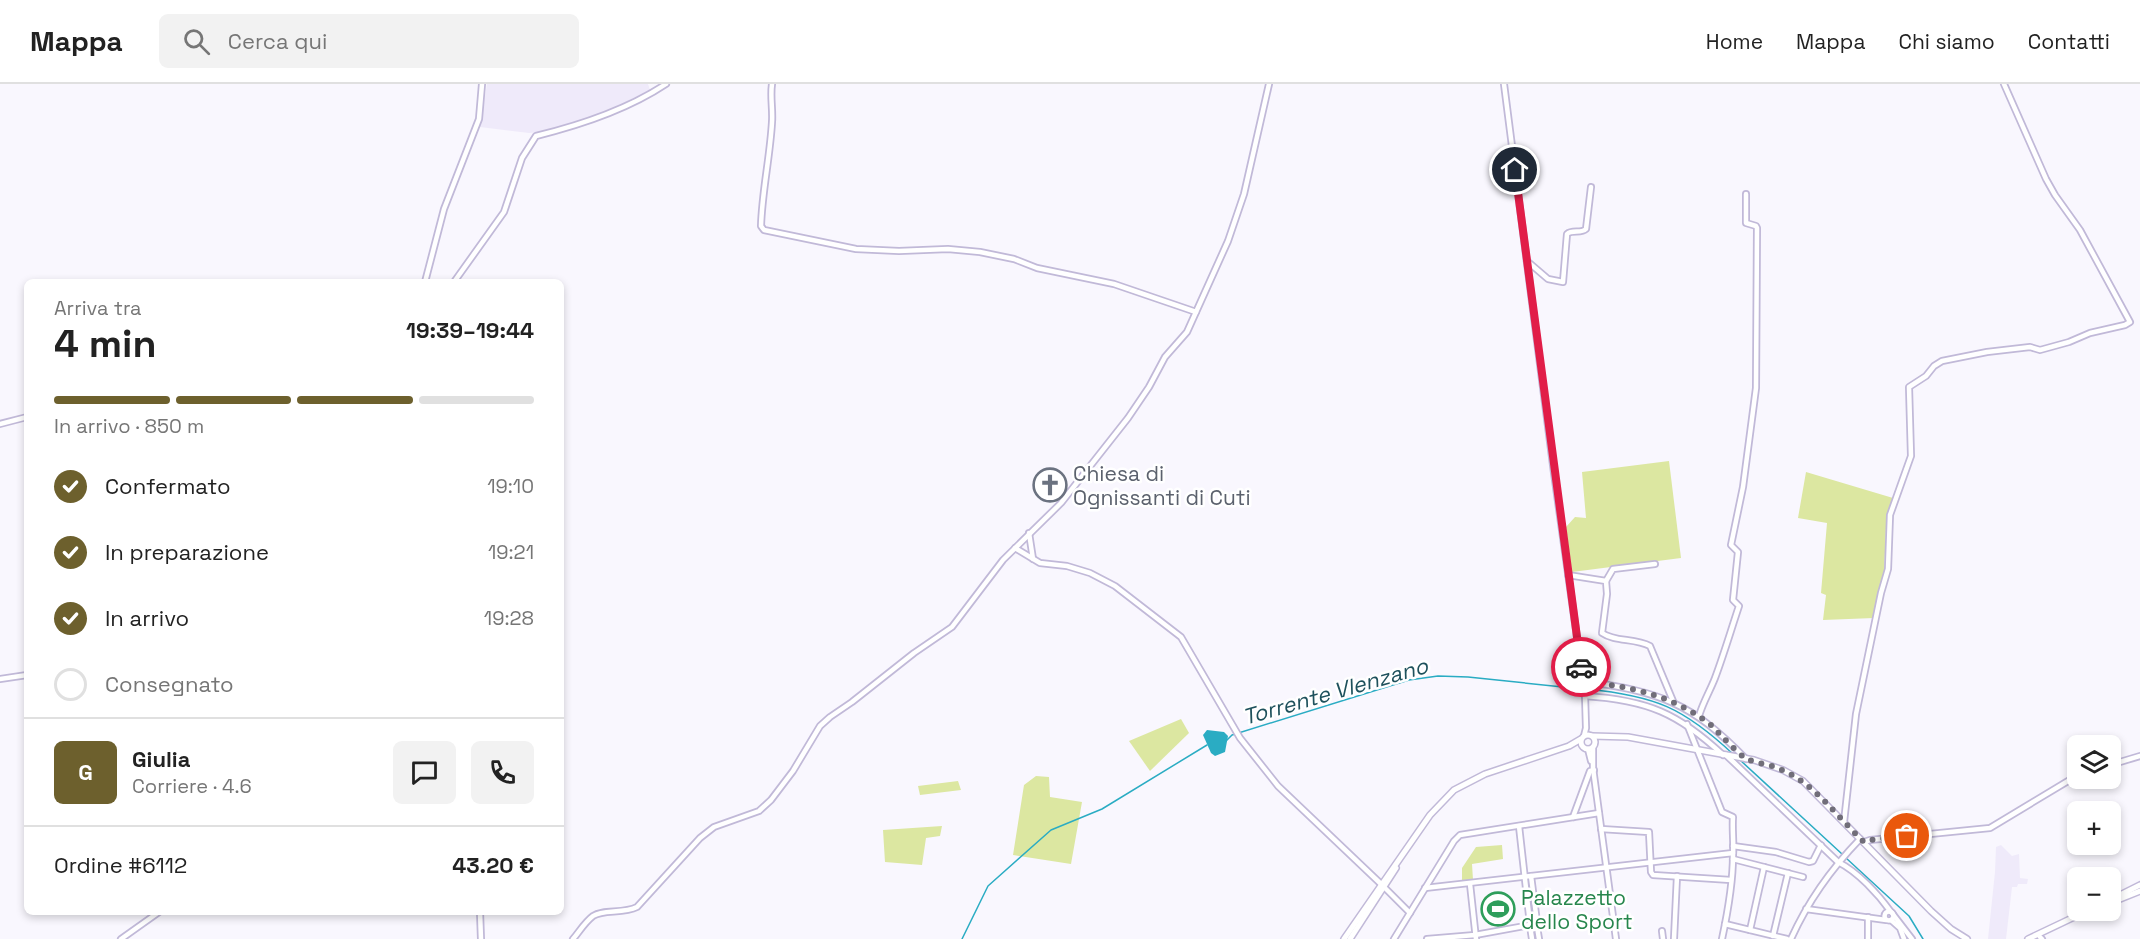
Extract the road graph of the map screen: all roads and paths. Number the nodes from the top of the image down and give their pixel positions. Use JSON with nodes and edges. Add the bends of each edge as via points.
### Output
{"nodes":[{"id":1,"x":482,"y":84,"type":"edge"},
{"id":2,"x":666,"y":84,"type":"edge"},
{"id":3,"x":772,"y":84,"type":"edge"},
{"id":4,"x":1269,"y":84,"type":"edge"},
{"id":5,"x":1504,"y":84,"type":"edge"},
{"id":6,"x":2004,"y":84,"type":"edge"},
{"id":7,"x":1592,"y":186,"type":"dead end"},
{"id":8,"x":1746,"y":194,"type":"dead end"},
{"id":9,"x":1527,"y":261,"type":"junction"},
{"id":10,"x":426,"y":279,"type":"edge"},
{"id":11,"x":456,"y":279,"type":"edge"},
{"id":12,"x":1196,"y":312,"type":"junction"},
{"id":13,"x":24,"y":418,"type":"edge"},
{"id":14,"x":0,"y":424,"type":"edge"},
{"id":15,"x":1029,"y":533,"type":"junction"},
{"id":16,"x":1015,"y":548,"type":"junction"},
{"id":17,"x":1033,"y":559,"type":"junction"},
{"id":18,"x":1655,"y":564,"type":"dead end"},
{"id":19,"x":1568,"y":575,"type":"junction"},
{"id":20,"x":1606,"y":581,"type":"junction"},
{"id":21,"x":24,"y":675,"type":"edge"},
{"id":22,"x":0,"y":679,"type":"edge"},
{"id":23,"x":1583,"y":682,"type":"junction"},
{"id":24,"x":1585,"y":695,"type":"junction"},
{"id":25,"x":1672,"y":701,"type":"junction"},
{"id":26,"x":1699,"y":716,"type":"junction"},
{"id":27,"x":1687,"y":724,"type":"junction"},
{"id":28,"x":1588,"y":742,"type":"junction"},
{"id":29,"x":1699,"y":750,"type":"junction"},
{"id":30,"x":1725,"y":755,"type":"junction"},
{"id":31,"x":2140,"y":756,"type":"edge"},
{"id":32,"x":1745,"y":759,"type":"junction"},
{"id":33,"x":2121,"y":762,"type":"edge"},
{"id":34,"x":1594,"y":769,"type":"junction"},
{"id":35,"x":2067,"y":782,"type":"edge"},
{"id":36,"x":1599,"y":813,"type":"junction"},
{"id":37,"x":1573,"y":818,"type":"junction"},
{"id":38,"x":1844,"y":822,"type":"junction"},
{"id":39,"x":1519,"y":826,"type":"junction"},
{"id":40,"x":1601,"y":830,"type":"junction"},
{"id":41,"x":1862,"y":841,"type":"junction"},
{"id":42,"x":1821,"y":844,"type":"junction"},
{"id":43,"x":1733,"y":846,"type":"junction"},
{"id":44,"x":1733,"y":856,"type":"junction"},
{"id":45,"x":1839,"y":861,"type":"junction"},
{"id":46,"x":1651,"y":863,"type":"junction"},
{"id":47,"x":1764,"y":867,"type":"junction"},
{"id":48,"x":1606,"y":869,"type":"junction"},
{"id":49,"x":1788,"y":873,"type":"junction"},
{"id":50,"x":1531,"y":876,"type":"junction"},
{"id":51,"x":1677,"y":876,"type":"junction"},
{"id":52,"x":1525,"y":877,"type":"junction"},
{"id":53,"x":1803,"y":877,"type":"dead end"},
{"id":54,"x":1731,"y":880,"type":"junction"},
{"id":55,"x":1470,"y":884,"type":"junction"},
{"id":56,"x":1383,"y":885,"type":"junction"},
{"id":57,"x":2140,"y":885,"type":"edge"},
{"id":58,"x":1533,"y":887,"type":"junction"},
{"id":59,"x":1425,"y":888,"type":"junction"},
{"id":60,"x":1526,"y":888,"type":"junction"},
{"id":61,"x":2140,"y":891,"type":"edge"},
{"id":62,"x":2121,"y":896,"type":"edge"},
{"id":63,"x":2121,"y":898,"type":"edge"},
{"id":64,"x":1806,"y":909,"type":"junction"},
{"id":65,"x":1410,"y":913,"type":"junction"},
{"id":66,"x":1892,"y":913,"type":"junction"},
{"id":67,"x":155,"y":915,"type":"edge"},
{"id":68,"x":480,"y":915,"type":"edge"},
{"id":69,"x":1868,"y":917,"type":"junction"},
{"id":70,"x":1888,"y":920,"type":"junction"},
{"id":71,"x":2067,"y":920,"type":"edge"},
{"id":72,"x":2074,"y":921,"type":"edge"},
{"id":73,"x":1537,"y":924,"type":"junction"},
{"id":74,"x":1725,"y":924,"type":"junction"},
{"id":75,"x":1530,"y":925,"type":"junction"},
{"id":76,"x":1750,"y":930,"type":"junction"},
{"id":77,"x":1662,"y":931,"type":"dead end"},
{"id":78,"x":1773,"y":936,"type":"junction"},
{"id":79,"x":1475,"y":937,"type":"edge"},
{"id":80,"x":2039,"y":938,"type":"edge"},
{"id":81,"x":121,"y":939,"type":"edge"},
{"id":82,"x":481,"y":939,"type":"edge"},
{"id":83,"x":573,"y":939,"type":"edge"},
{"id":84,"x":1344,"y":939,"type":"edge"},
{"id":85,"x":1350,"y":939,"type":"edge"},
{"id":86,"x":1394,"y":939,"type":"edge"},
{"id":87,"x":1426,"y":939,"type":"edge"},
{"id":88,"x":1532,"y":939,"type":"edge"},
{"id":89,"x":1539,"y":939,"type":"edge"},
{"id":90,"x":1616,"y":939,"type":"edge"},
{"id":91,"x":1663,"y":939,"type":"edge"},
{"id":92,"x":1674,"y":939,"type":"edge"},
{"id":93,"x":1722,"y":939,"type":"edge"},
{"id":94,"x":1789,"y":939,"type":"edge"},
{"id":95,"x":1868,"y":939,"type":"edge"},
{"id":96,"x":1904,"y":939,"type":"edge"},
{"id":97,"x":1912,"y":939,"type":"edge"},
{"id":98,"x":1967,"y":939,"type":"edge"},
{"id":99,"x":2028,"y":939,"type":"edge"}],
"edges":[{"from":1,"to":10,"type":"street","via":[[479,119],[444,209]]},
{"from":2,"to":11,"type":"street","via":[[646,97],[570,128],[536,136],[522,158],[504,212]]},
{"from":3,"to":12,"type":"street","via":[[772,119],[761,206],[764,230],[856,249],[980,252],[1114,284]]},
{"from":4,"to":12,"type":"street","via":[[1244,194]]},
{"from":5,"to":9,"type":"street"},
{"from":6,"to":38,"type":"street","via":[[2046,179],[2080,230],[2130,322],[2040,350],[2030,347],[1942,361],[1909,387],[1911,456],[1890,515],[1888,569],[1860,689]]},
{"from":7,"to":9,"type":"street","via":[[1586,229],[1567,234],[1563,282],[1548,279]]},
{"from":8,"to":26,"type":"street","via":[[1746,223],[1757,228],[1757,366],[1743,487],[1731,545],[1738,552],[1733,600],[1739,606]]},
{"from":9,"to":19,"type":"street"},
{"from":12,"to":15,"type":"street","via":[[1187,332],[1165,357],[1128,418],[1061,503]]},
{"from":13,"to":14,"type":"street"},
{"from":15,"to":16,"type":"street"},
{"from":15,"to":17,"type":"street"},
{"from":16,"to":17,"type":"street"},
{"from":16,"to":83,"type":"street","via":[[984,582],[952,627],[820,726],[792,771],[759,811],[714,827],[637,907],[594,915]]},
{"from":17,"to":56,"type":"street","via":[[1090,573],[1115,586],[1181,637],[1240,738],[1267,775]]},
{"from":18,"to":20,"type":"street","via":[[1613,569]]},
{"from":19,"to":20,"type":"street"},
{"from":19,"to":23,"type":"street"},
{"from":20,"to":25,"type":"street","via":[[1602,633],[1650,646]]},
{"from":21,"to":22,"type":"street"},
{"from":23,"to":24,"type":"street"},
{"from":23,"to":25,"type":"street","via":[[1631,688]]},
{"from":24,"to":27,"type":"street","via":[[1637,702]]},
{"from":24,"to":28,"type":"street"},
{"from":25,"to":26,"type":"street"},
{"from":26,"to":32,"type":"street"},
{"from":27,"to":29,"type":"street"},
{"from":27,"to":30,"type":"street"},
{"from":28,"to":29,"type":"main road","via":[[1606,736],[1628,737]]},
{"from":28,"to":34,"type":"street"},
{"from":28,"to":56,"type":"main road","via":[[1485,774],[1454,790],[1441,801]]},
{"from":29,"to":30,"type":"main road"},
{"from":29,"to":43,"type":"street","via":[[1722,812],[1733,817]]},
{"from":30,"to":32,"type":"main road"},
{"from":30,"to":42,"type":"street"},
{"from":31,"to":33,"type":"street"},
{"from":32,"to":38,"type":"main road","via":[[1766,763],[1803,781]]},
{"from":34,"to":36,"type":"street"},
{"from":34,"to":37,"type":"street"},
{"from":35,"to":41,"type":"street","via":[[1990,828]]},
{"from":36,"to":37,"type":"street"},
{"from":36,"to":40,"type":"street"},
{"from":37,"to":39,"type":"street"},
{"from":38,"to":41,"type":"main road"},
{"from":39,"to":52,"type":"street"},
{"from":39,"to":59,"type":"street","via":[[1463,833],[1454,840]]},
{"from":40,"to":46,"type":"street","via":[[1649,832]]},
{"from":40,"to":48,"type":"street"},
{"from":41,"to":45,"type":"street"},
{"from":41,"to":98,"type":"main road","via":[[1931,911]]},
{"from":42,"to":43,"type":"street","via":[[1809,862]]},
{"from":42,"to":45,"type":"street"},
{"from":43,"to":44,"type":"street"},
{"from":44,"to":46,"type":"street"},
{"from":44,"to":47,"type":"street"},
{"from":44,"to":54,"type":"street"},
{"from":45,"to":64,"type":"street"},
{"from":45,"to":66,"type":"street"},
{"from":46,"to":48,"type":"street"},
{"from":46,"to":51,"type":"street","via":[[1653,874]]},
{"from":47,"to":49,"type":"street"},
{"from":47,"to":76,"type":"street"},
{"from":48,"to":50,"type":"street"},
{"from":48,"to":90,"type":"street"},
{"from":49,"to":53,"type":"street"},
{"from":49,"to":78,"type":"street"},
{"from":50,"to":52,"type":"street"},
{"from":50,"to":58,"type":"street"},
{"from":51,"to":54,"type":"street"},
{"from":51,"to":92,"type":"street"},
{"from":52,"to":55,"type":"street"},
{"from":52,"to":60,"type":"street"},
{"from":54,"to":74,"type":"street"},
{"from":55,"to":59,"type":"street"},
{"from":55,"to":79,"type":"street"},
{"from":56,"to":65,"type":"street"},
{"from":56,"to":84,"type":"main road"},
{"from":56,"to":85,"type":"main road"},
{"from":57,"to":62,"type":"main road"},
{"from":58,"to":60,"type":"street"},
{"from":58,"to":73,"type":"street"},
{"from":59,"to":65,"type":"street"},
{"from":60,"to":75,"type":"street"},
{"from":61,"to":63,"type":"main road"},
{"from":64,"to":69,"type":"street"},
{"from":64,"to":94,"type":"street"},
{"from":65,"to":86,"type":"street"},
{"from":66,"to":70,"type":"street","via":[[1885,914]]},
{"from":66,"to":97,"type":"street"},
{"from":67,"to":81,"type":"street"},
{"from":68,"to":82,"type":"street"},
{"from":69,"to":70,"type":"street"},
{"from":69,"to":95,"type":"street"},
{"from":70,"to":96,"type":"street","via":[[1900,928]]},
{"from":71,"to":99,"type":"main road"},
{"from":72,"to":80,"type":"main road"},
{"from":73,"to":75,"type":"street","via":[[1534,929]]},
{"from":73,"to":89,"type":"street"},
{"from":74,"to":76,"type":"street"},
{"from":74,"to":93,"type":"street"},
{"from":75,"to":79,"type":"street"},
{"from":75,"to":88,"type":"street"},
{"from":76,"to":78,"type":"street"},
{"from":77,"to":91,"type":"street"},
{"from":78,"to":94,"type":"street"},
{"from":79,"to":87,"type":"street"}]}
